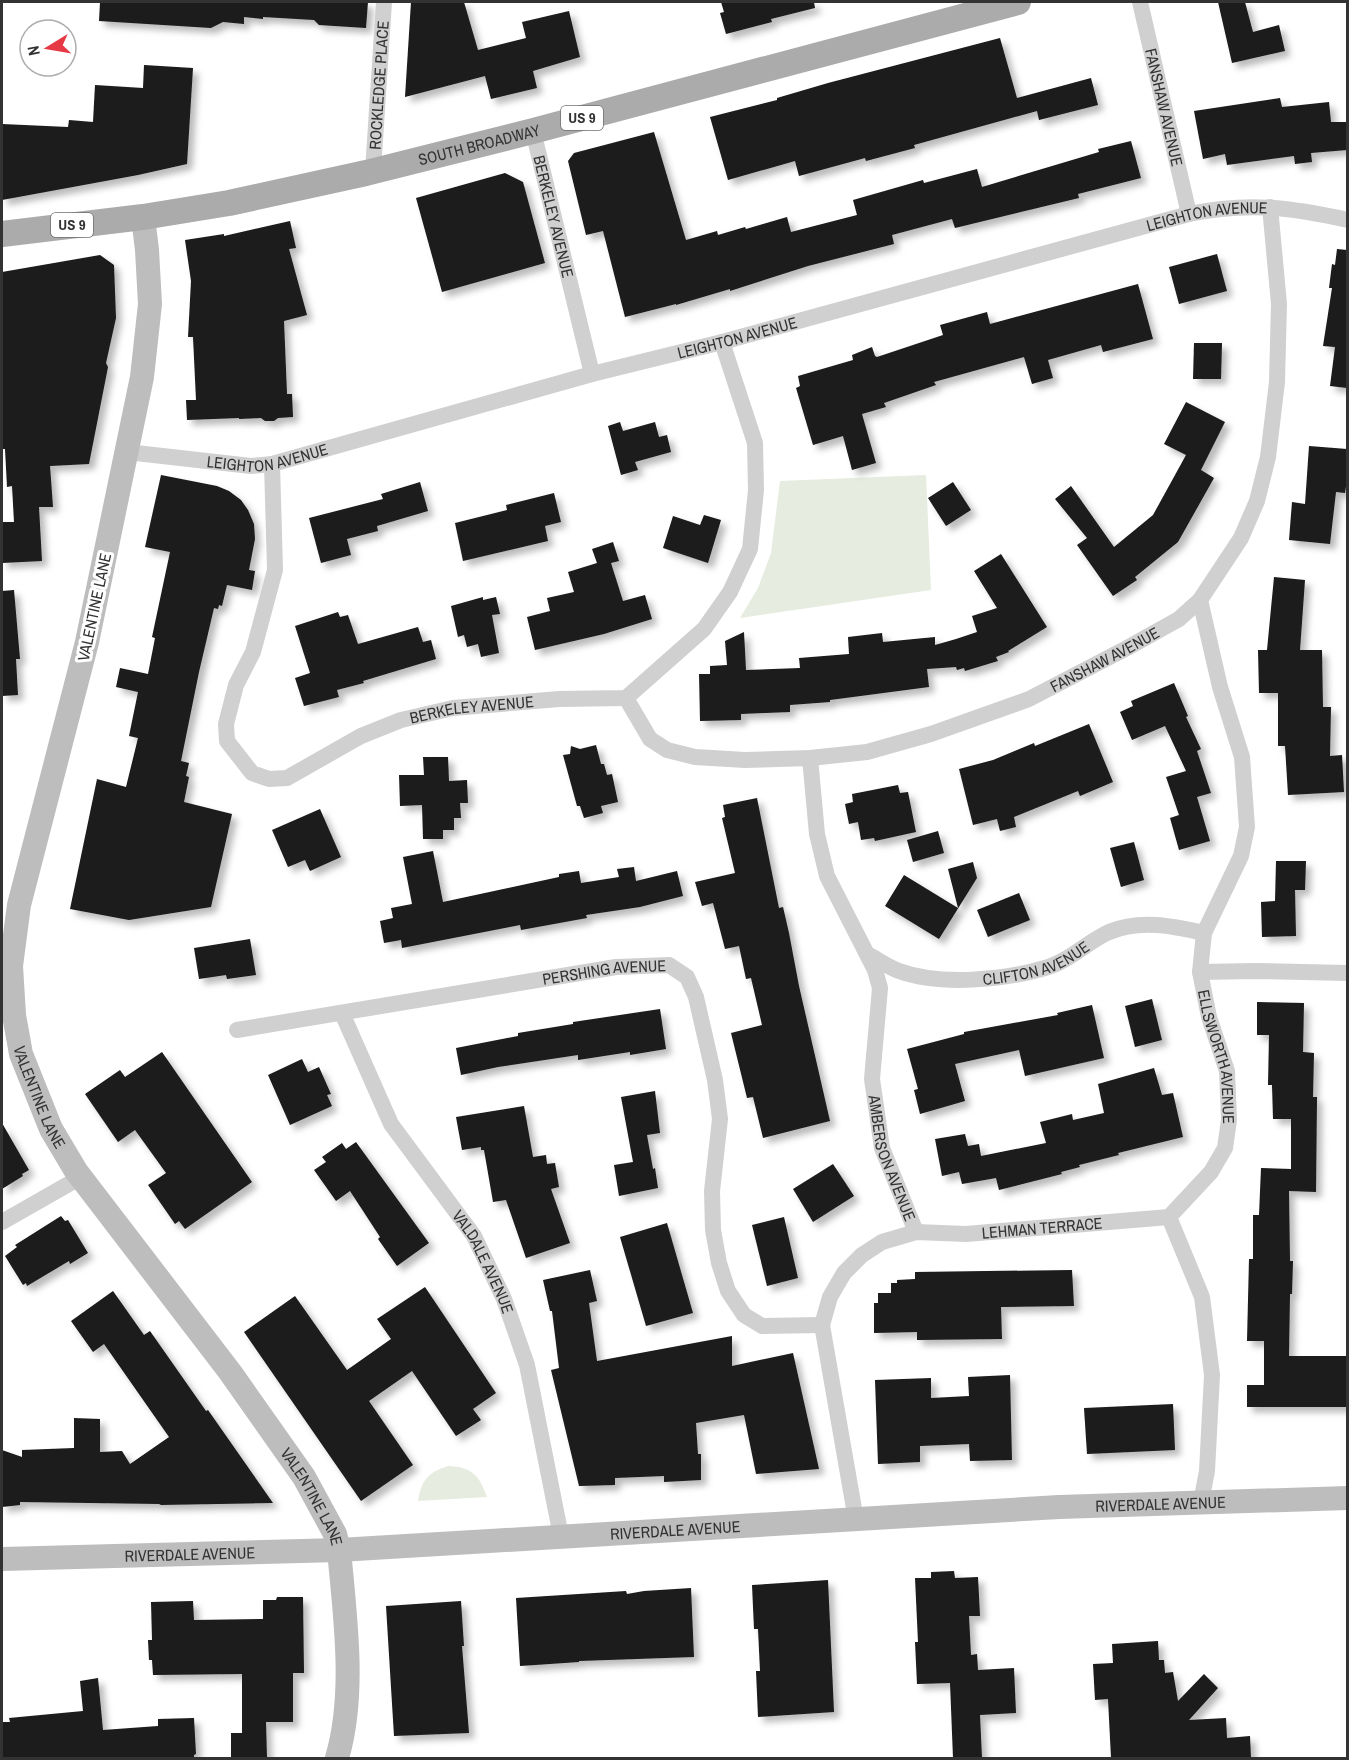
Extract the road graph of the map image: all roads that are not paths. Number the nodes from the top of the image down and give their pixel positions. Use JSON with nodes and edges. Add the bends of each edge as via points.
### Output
{"nodes":[{"id":1,"x":384,"y":2,"type":"edge"},
{"id":2,"x":1018,"y":2,"type":"edge"},
{"id":3,"x":1140,"y":2,"type":"edge"},
{"id":4,"x":533,"y":131,"type":"junction"},
{"id":5,"x":374,"y":171,"type":"junction"},
{"id":6,"x":1270,"y":207,"type":"junction"},
{"id":7,"x":1189,"y":214,"type":"junction"},
{"id":8,"x":143,"y":217,"type":"junction"},
{"id":9,"x":1347,"y":220,"type":"edge"},
{"id":10,"x":2,"y":234,"type":"edge"},
{"id":11,"x":722,"y":342,"type":"junction"},
{"id":12,"x":592,"y":374,"type":"junction"},
{"id":13,"x":127,"y":452,"type":"junction"},
{"id":14,"x":272,"y":464,"type":"junction"},
{"id":15,"x":1200,"y":600,"type":"junction"},
{"id":16,"x":626,"y":698,"type":"junction"},
{"id":17,"x":810,"y":758,"type":"junction"},
{"id":18,"x":1204,"y":933,"type":"junction"},
{"id":19,"x":867,"y":954,"type":"junction"},
{"id":20,"x":1200,"y":972,"type":"junction"},
{"id":21,"x":1347,"y":973,"type":"edge"},
{"id":22,"x":342,"y":1013,"type":"junction"},
{"id":23,"x":237,"y":1030,"type":"dead end"},
{"id":24,"x":81,"y":1177,"type":"junction"},
{"id":25,"x":1168,"y":1217,"type":"junction"},
{"id":26,"x":2,"y":1222,"type":"edge"},
{"id":27,"x":916,"y":1232,"type":"junction"},
{"id":28,"x":822,"y":1325,"type":"junction"},
{"id":29,"x":1347,"y":1498,"type":"edge"},
{"id":30,"x":1201,"y":1502,"type":"junction"},
{"id":31,"x":856,"y":1520,"type":"junction"},
{"id":32,"x":561,"y":1536,"type":"junction"},
{"id":33,"x":339,"y":1550,"type":"junction"},
{"id":34,"x":2,"y":1559,"type":"edge"},
{"id":35,"x":338,"y":1758,"type":"edge"}],
"edges":[{"from":1,"to":5,"type":"street","name":"ROCKLEDGE PLACE"},
{"from":2,"to":4,"type":"main road","name":"SOUTH BROADWAY","number":"US 9"},
{"from":3,"to":7,"type":"street","name":"FANSHAW AVENUE"},
{"from":4,"to":5,"type":"main road","name":"SOUTH BROADWAY","number":"US 9"},
{"from":4,"to":12,"type":"street","name":"BERKELEY AVENUE"},
{"from":5,"to":8,"type":"main road","name":"SOUTH BROADWAY","number":"US 9"},
{"from":6,"to":7,"type":"street","name":"LEIGHTON AVENUE","via":[[1216,208]]},
{"from":6,"to":9,"type":"street","name":"LEIGHTON AVENUE"},
{"from":6,"to":15,"type":"street","name":"FANSHAW AVENUE","via":[[1279,304],[1277,382],[1268,457],[1257,501],[1241,538]]},
{"from":7,"to":11,"type":"street","name":"LEIGHTON AVENUE"},
{"from":8,"to":10,"type":"main road","name":"SOUTH BROADWAY","number":"US 9"},
{"from":8,"to":13,"type":"street","name":"VALENTINE LANE","via":[[150,304],[142,377]]},
{"from":11,"to":12,"type":"street","name":"LEIGHTON AVENUE"},
{"from":11,"to":16,"type":"street","via":[[755,443],[756,490],[750,549],[730,592],[704,629]]},
{"from":12,"to":14,"type":"street","name":"LEIGHTON AVENUE"},
{"from":13,"to":14,"type":"street","name":"LEIGHTON AVENUE","via":[[251,466]]},
{"from":13,"to":24,"type":"street","name":"VALENTINE LANE","via":[[87,642],[19,905],[11,966],[21,1054],[51,1129]]},
{"from":14,"to":16,"type":"street","name":"BERKELEY AVENUE","via":[[275,570],[253,652],[236,685],[226,724],[227,741],[252,773],[269,779],[287,778],[361,736],[401,720],[453,708]]},
{"from":15,"to":17,"type":"street","name":"FANSHAW AVENUE","via":[[1179,619],[1029,699],[867,752]]},
{"from":15,"to":18,"type":"street","name":"ELLSWORTH AVENUE","via":[[1220,687],[1242,757],[1247,827],[1241,856]]},
{"from":16,"to":17,"type":"street","name":"FANSHAW AVENUE","via":[[650,739],[667,750],[695,757],[745,760]]},
{"from":17,"to":19,"type":"street","name":"AMBERSON AVENUE","via":[[817,834],[827,876]]},
{"from":18,"to":19,"type":"street","name":"CLIFTON AVENUE","via":[[1142,925],[1110,932],[1047,968],[960,980],[898,971]]},
{"from":18,"to":20,"type":"street","name":"ELLSWORTH AVENUE"},
{"from":19,"to":27,"type":"street","name":"AMBERSON AVENUE","via":[[880,988],[872,1079],[882,1148]]},
{"from":20,"to":21,"type":"street"},
{"from":20,"to":25,"type":"street","name":"ELLSWORTH AVENUE","via":[[1209,1017],[1227,1071],[1226,1149]]},
{"from":22,"to":23,"type":"street","name":"PERSHING AVENUE"},
{"from":22,"to":28,"type":"street","name":"PERSHING AVENUE","via":[[616,967],[669,965],[687,977],[696,997],[715,1080],[720,1119],[712,1191],[713,1230],[728,1291],[744,1316],[762,1326]]},
{"from":22,"to":32,"type":"street","name":"VALDALE AVENUE","via":[[391,1124],[474,1236],[504,1299],[527,1365]]},
{"from":24,"to":26,"type":"street"},
{"from":24,"to":33,"type":"street","name":"VALENTINE LANE","via":[[230,1372],[304,1477],[335,1534]]},
{"from":25,"to":27,"type":"street","name":"LEHMAN TERRACE","via":[[966,1234]]},
{"from":25,"to":30,"type":"street","via":[[1202,1297],[1212,1375],[1207,1471]]},
{"from":27,"to":28,"type":"street","name":"AMBERSON AVENUE","via":[[882,1242],[862,1255],[844,1273],[830,1297]]},
{"from":28,"to":31,"type":"street","name":"AMBERSON AVENUE"},
{"from":29,"to":30,"type":"street","name":"RIVERDALE AVENUE"},
{"from":30,"to":31,"type":"street","name":"RIVERDALE AVENUE"},
{"from":31,"to":32,"type":"street","name":"RIVERDALE AVENUE"},
{"from":32,"to":33,"type":"street","name":"RIVERDALE AVENUE"},
{"from":33,"to":34,"type":"street","name":"RIVERDALE AVENUE"},
{"from":33,"to":35,"type":"street","name":"VALENTINE LANE","via":[[347,1653],[343,1738]]}]}
